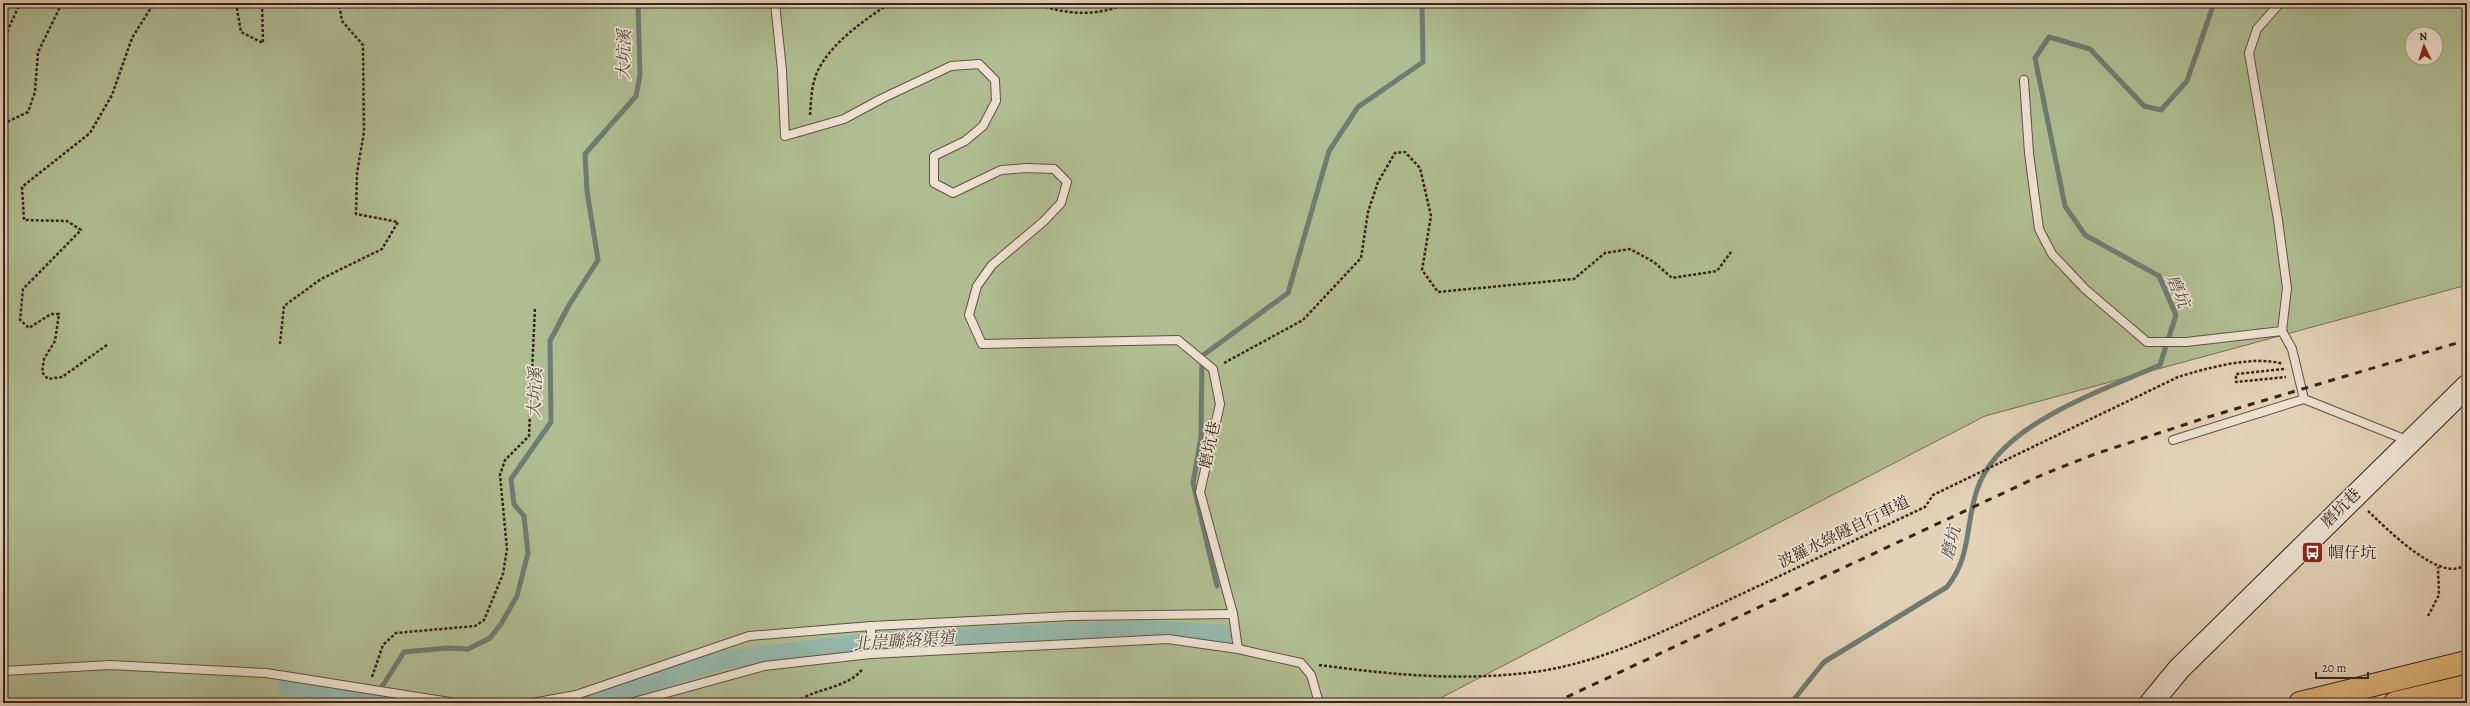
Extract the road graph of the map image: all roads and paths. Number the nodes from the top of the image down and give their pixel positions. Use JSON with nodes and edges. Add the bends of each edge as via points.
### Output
{"nodes":[{"id":1,"x":20,"y":3,"type":"edge"},
{"id":2,"x":62,"y":3,"type":"edge"},
{"id":3,"x":154,"y":3,"type":"edge"},
{"id":4,"x":236,"y":3,"type":"edge"},
{"id":5,"x":262,"y":3,"type":"edge"},
{"id":6,"x":339,"y":3,"type":"edge"},
{"id":7,"x":775,"y":3,"type":"edge"},
{"id":8,"x":890,"y":3,"type":"edge"},
{"id":9,"x":1036,"y":3,"type":"edge"},
{"id":10,"x":1126,"y":3,"type":"edge"},
{"id":11,"x":2280,"y":3,"type":"edge"},
{"id":12,"x":3,"y":40,"type":"edge"},
{"id":13,"x":2024,"y":80,"type":"dead end"},
{"id":14,"x":3,"y":124,"type":"edge"},
{"id":15,"x":808,"y":130,"type":"junction"},
{"id":16,"x":1731,"y":252,"type":"dead end"},
{"id":17,"x":535,"y":307,"type":"dead end"},
{"id":18,"x":2282,"y":331,"type":"junction"},
{"id":19,"x":280,"y":344,"type":"dead end"},
{"id":20,"x":107,"y":345,"type":"dead end"},
{"id":21,"x":1212,"y":368,"type":"junction"},
{"id":22,"x":2297,"y":376,"type":"junction"},
{"id":23,"x":2461,"y":392,"type":"edge"},
{"id":24,"x":2304,"y":399,"type":"junction"},
{"id":25,"x":2173,"y":440,"type":"dead end"},
{"id":26,"x":2409,"y":441,"type":"junction"},
{"id":27,"x":2352,"y":497,"type":"junction"},
{"id":28,"x":2467,"y":563,"type":"edge"},
{"id":29,"x":2438,"y":567,"type":"junction"},
{"id":30,"x":1233,"y":614,"type":"junction"},
{"id":31,"x":2428,"y":616,"type":"dead end"},
{"id":32,"x":871,"y":626,"type":"junction"},
{"id":33,"x":1238,"y":649,"type":"junction"},
{"id":34,"x":871,"y":654,"type":"junction"},
{"id":35,"x":2467,"y":662,"type":"edge"},
{"id":36,"x":1301,"y":663,"type":"junction"},
{"id":37,"x":3,"y":671,"type":"edge"},
{"id":38,"x":2467,"y":686,"type":"edge"},
{"id":39,"x":367,"y":688,"type":"junction"},
{"id":40,"x":456,"y":703,"type":"edge"},
{"id":41,"x":532,"y":703,"type":"edge"},
{"id":42,"x":630,"y":703,"type":"edge"},
{"id":43,"x":798,"y":703,"type":"edge"},
{"id":44,"x":1319,"y":703,"type":"edge"},
{"id":45,"x":2151,"y":703,"type":"edge"},
{"id":46,"x":2300,"y":703,"type":"edge"},
{"id":47,"x":2395,"y":703,"type":"edge"}],
"edges":[{"from":1,"to":12,"type":"path"},
{"from":2,"to":14,"type":"path","via":[[38,52],[35,92],[28,112]]},
{"from":3,"to":20,"type":"path","via":[[132,38],[112,95],[90,133],[22,187],[24,220],[68,221],[81,230],[24,289],[20,320],[29,328],[51,314],[59,314],[55,341],[44,360],[42,372],[48,379],[62,377]]},
{"from":4,"to":5,"type":"path","via":[[241,32],[263,44]]},
{"from":6,"to":19,"type":"path","via":[[342,21],[362,45],[364,132],[357,173],[356,214],[398,222],[382,249],[321,279],[284,306]]},
{"from":7,"to":15,"type":"lane","via":[[785,136]]},
{"from":8,"to":15,"type":"path","via":[[855,26],[830,52],[814,81]]},
{"from":9,"to":10,"type":"path","via":[[1078,13],[1116,9]]},
{"from":11,"to":18,"type":"lane","via":[[2257,29],[2249,53],[2287,288]]},
{"from":13,"to":18,"type":"lane","via":[[2029,153],[2039,229],[2052,254],[2086,290],[2147,342],[2186,342]]},
{"from":15,"to":21,"type":"lane","via":[[844,119],[951,66],[979,64],[995,80],[996,101],[983,126],[965,141],[934,156],[934,183],[953,193],[1001,170],[1027,168],[1054,169],[1067,182],[1061,203],[1044,221],[992,265],[977,286],[969,315],[982,344],[1178,340]]},
{"from":16,"to":21,"type":"path","via":[[1717,271],[1672,278],[1654,262],[1630,249],[1605,253],[1574,279],[1438,292],[1422,270],[1431,216],[1420,168],[1405,152],[1395,153],[1378,182],[1368,212],[1361,258],[1303,320]]},
{"from":17,"to":39,"type":"path","via":[[529,436],[505,460],[500,475],[507,549],[503,574],[484,620],[475,626],[396,634],[383,645]]},
{"from":18,"to":22,"type":"lane","via":[[2292,349]]},
{"from":21,"to":30,"type":"lane","name":"磨坑巷","via":[[1220,404],[1200,492]]},
{"from":22,"to":24,"type":"lane"},
{"from":22,"to":36,"type":"path","name":"波羅水綠隧自行車道","via":[[2236,382],[2236,374],[2284,370],[2283,363],[2244,362],[2208,368],[2178,377],[1933,495],[1925,507],[1652,637],[1599,657],[1542,671],[1487,677],[1397,676]]},
{"from":23,"to":26,"type":"street","name":"磨坑巷"},
{"from":24,"to":25,"type":"lane"},
{"from":24,"to":26,"type":"lane"},
{"from":26,"to":27,"type":"street","name":"磨坑巷"},
{"from":27,"to":29,"type":"path","via":[[2403,542]]},
{"from":27,"to":45,"type":"street","name":"磨坑巷","via":[[2180,669]]},
{"from":28,"to":29,"type":"path","via":[[2452,569]]},
{"from":29,"to":31,"type":"path","via":[[2438,595]]},
{"from":30,"to":32,"type":"lane","via":[[1072,616]]},
{"from":30,"to":33,"type":"lane","name":"磨坑巷"},
{"from":32,"to":34,"type":"lane"},
{"from":32,"to":41,"type":"lane","via":[[749,636],[576,695]]},
{"from":33,"to":34,"type":"lane","via":[[1168,639]]},
{"from":33,"to":36,"type":"lane"},
{"from":34,"to":42,"type":"lane","via":[[764,666]]},
{"from":34,"to":43,"type":"path","via":[[860,671],[842,685]]},
{"from":35,"to":46,"type":"main road"},
{"from":36,"to":44,"type":"lane","via":[[1311,674]]},
{"from":37,"to":39,"type":"lane","via":[[110,665],[266,672]]},
{"from":38,"to":47,"type":"main road"},
{"from":39,"to":40,"type":"lane"}]}
